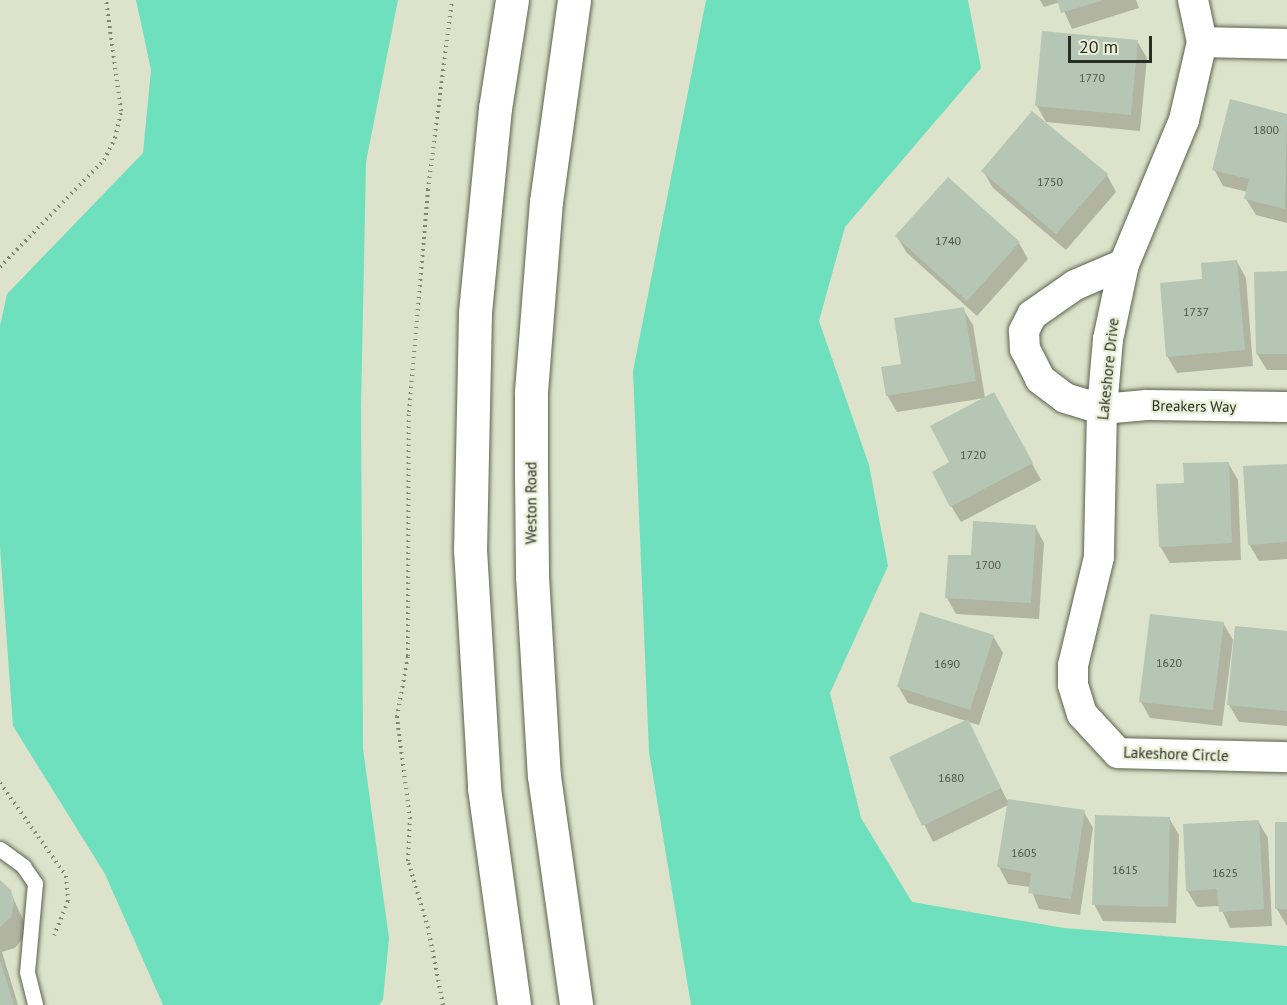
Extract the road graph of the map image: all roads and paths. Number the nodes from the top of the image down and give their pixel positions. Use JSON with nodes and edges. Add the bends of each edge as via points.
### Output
{"nodes":[{"id":1,"x":106,"y":0,"type":"edge"},
{"id":2,"x":452,"y":0,"type":"edge"},
{"id":3,"x":512,"y":0,"type":"edge"},
{"id":4,"x":574,"y":0,"type":"edge"},
{"id":5,"x":1192,"y":0,"type":"edge"},
{"id":6,"x":1202,"y":42,"type":"junction"},
{"id":7,"x":1287,"y":44,"type":"edge"},
{"id":8,"x":1124,"y":264,"type":"junction"},
{"id":9,"x":0,"y":267,"type":"edge"},
{"id":10,"x":1287,"y":407,"type":"edge"},
{"id":11,"x":1102,"y":409,"type":"junction"},
{"id":12,"x":1082,"y":714,"type":"joint"},
{"id":13,"x":1287,"y":758,"type":"edge"},
{"id":14,"x":0,"y":849,"type":"edge"},
{"id":15,"x":35,"y":1005,"type":"edge"},
{"id":16,"x":443,"y":1005,"type":"edge"},
{"id":17,"x":514,"y":1005,"type":"edge"},
{"id":18,"x":576,"y":1005,"type":"edge"}],
"edges":[{"from":1,"to":9,"type":"path","via":[[121,111],[115,138],[104,160]]},
{"from":2,"to":16,"type":"path","via":[[429,190],[410,400],[408,656],[397,717],[410,819],[408,861],[428,928]]},
{"from":3,"to":17,"type":"main road","via":[[495,108],[475,313],[470,549],[484,788]]},
{"from":4,"to":18,"type":"main road","name":"Weston Road","via":[[546,201],[531,393],[531,476],[532,587],[544,776]]},
{"from":5,"to":6,"type":"street","name":"Lakeshore Drive"},
{"from":6,"to":7,"type":"street"},
{"from":6,"to":8,"type":"street","name":"Lakeshore Drive","via":[[1184,120]]},
{"from":8,"to":11,"type":"street","name":"Lakeshore Drive","via":[[1108,339]]},
{"from":8,"to":11,"type":"street","via":[[1075,285],[1032,315],[1024,331],[1025,349],[1040,379],[1065,398]]},
{"from":10,"to":11,"type":"street","name":"Breakers Way","via":[[1147,405]]},
{"from":11,"to":12,"type":"street","name":"Lakeshore Drive","via":[[1099,557],[1073,665],[1073,685]]},
{"from":12,"to":13,"type":"street","name":"Lakeshore Circle","via":[[1118,753]]},
{"from":14,"to":15,"type":"lane","via":[[23,866],[35,883],[27,972]]}]}
